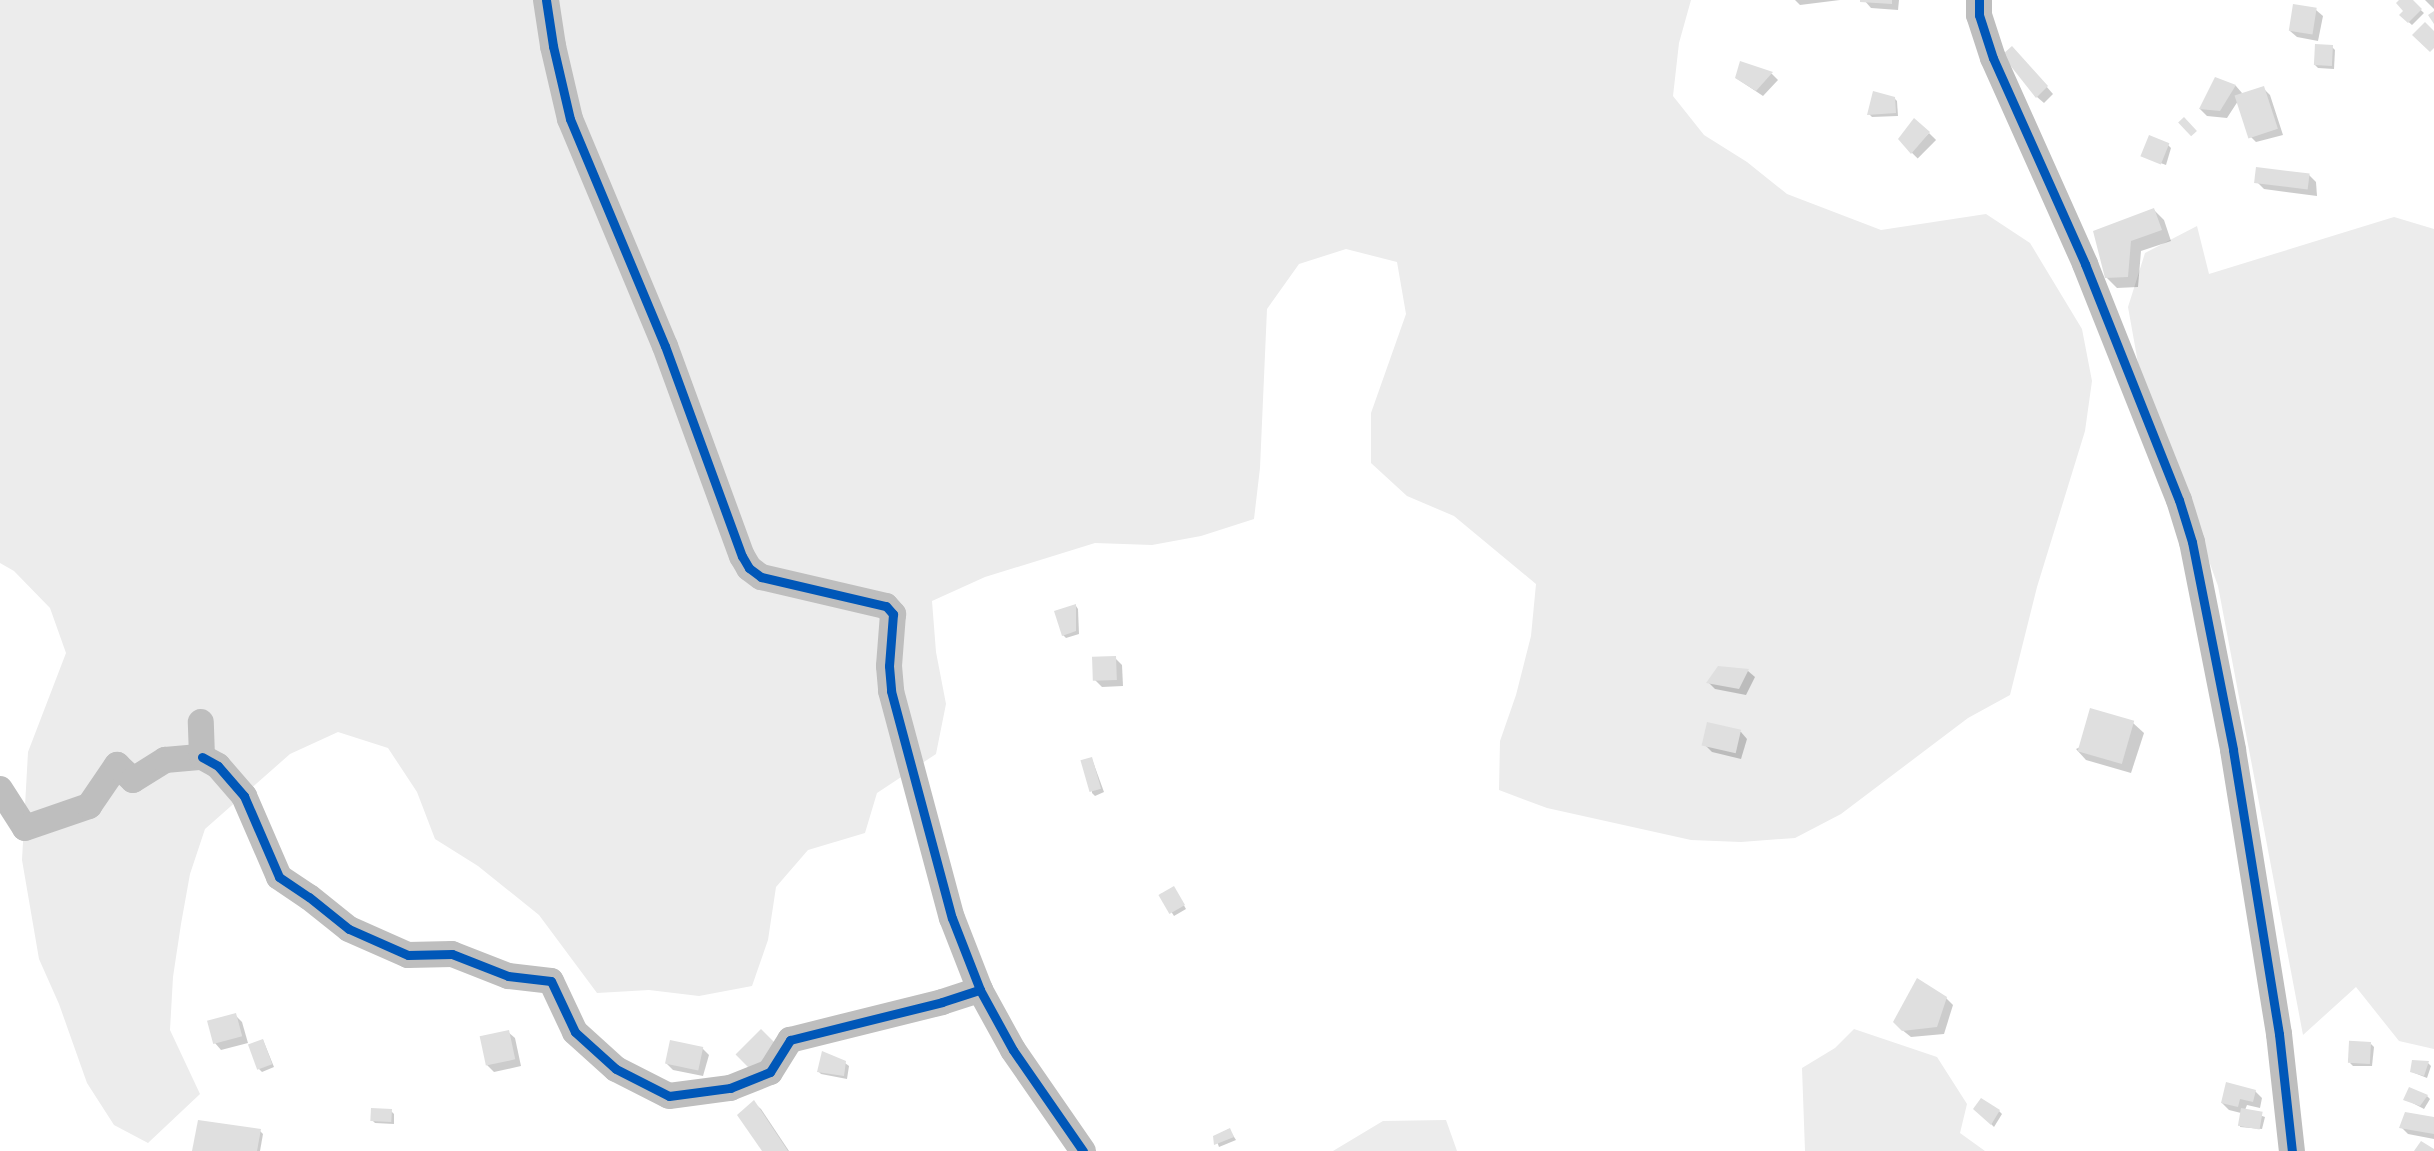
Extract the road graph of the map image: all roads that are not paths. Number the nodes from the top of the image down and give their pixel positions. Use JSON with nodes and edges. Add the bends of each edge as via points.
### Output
{"nodes":[{"id":1,"x":546,"y":0,"type":"edge"},
{"id":2,"x":1979,"y":0,"type":"edge"},
{"id":3,"x":201,"y":723,"type":"dead end"},
{"id":4,"x":202,"y":757,"type":"junction"},
{"id":5,"x":0,"y":789,"type":"edge"},
{"id":6,"x":980,"y":990,"type":"junction"},
{"id":7,"x":1079,"y":1149,"type":"edge"},
{"id":8,"x":2292,"y":1151,"type":"edge"}],
"edges":[{"from":1,"to":6,"type":"street","via":[[570,119],[665,346],[742,556],[761,577],[886,606],[893,614],[891,691],[952,918]]},
{"from":2,"to":8,"type":"street","via":[[1979,15],[1993,58],[2085,264],[2192,542],[2233,750],[2274,999]]},
{"from":3,"to":4,"type":"street"},
{"from":4,"to":5,"type":"street","via":[[165,760],[133,780],[117,765],[89,806],[25,828]]},
{"from":4,"to":6,"type":"street","via":[[218,766],[244,796],[279,878],[349,929],[408,955],[452,954],[508,976],[551,981],[575,1032],[616,1069],[669,1096],[730,1088],[770,1072],[790,1040]]},
{"from":6,"to":7,"type":"street","via":[[1013,1050]]}]}
